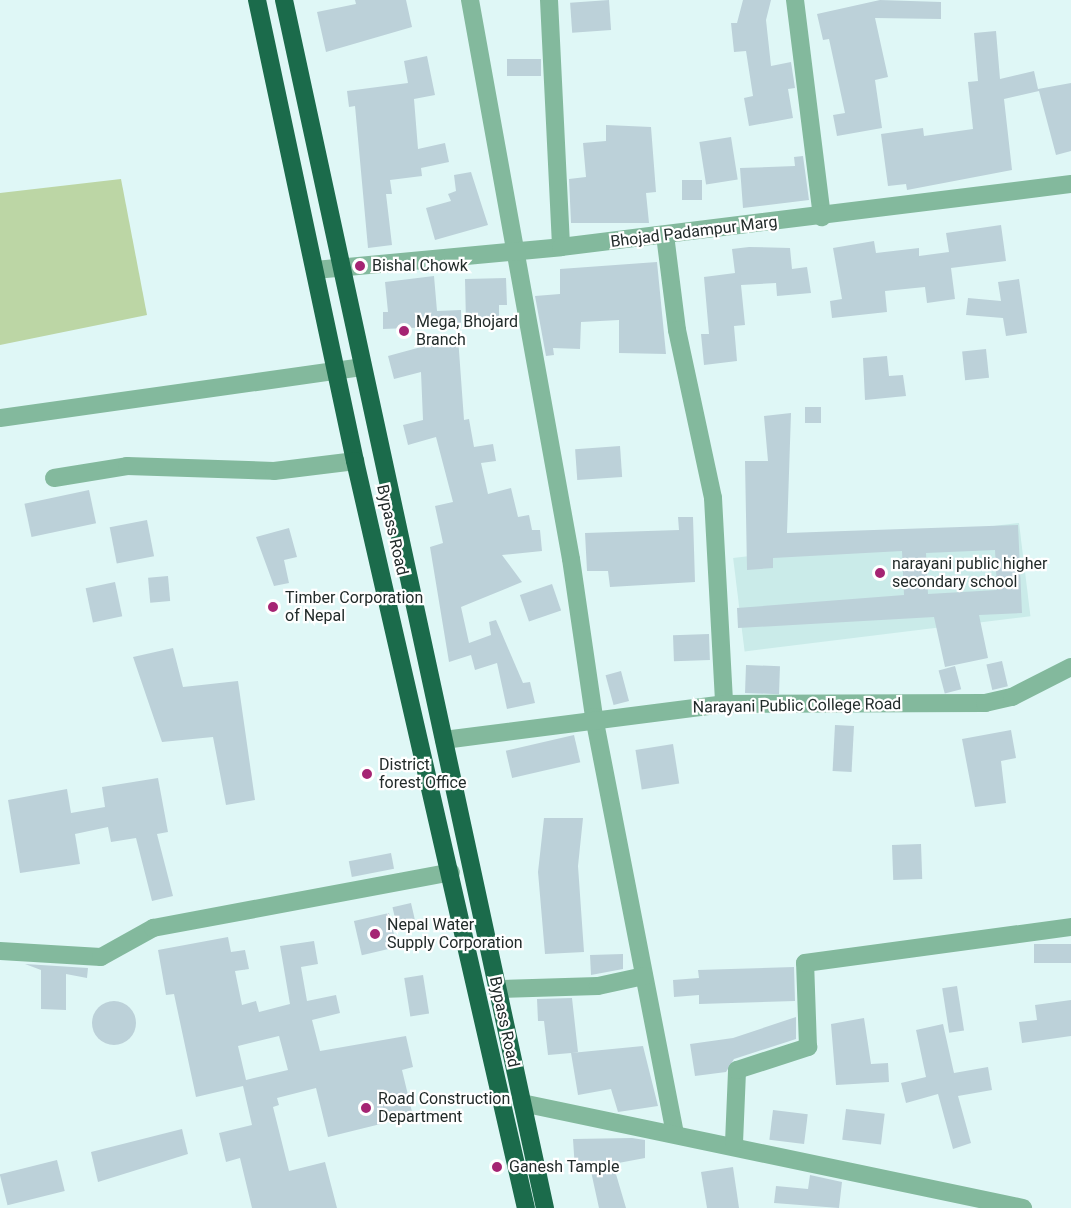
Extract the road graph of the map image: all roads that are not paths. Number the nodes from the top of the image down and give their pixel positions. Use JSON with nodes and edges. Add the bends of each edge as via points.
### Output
{"nodes":[{"id":1,"x":257,"y":0,"type":"edge"},
{"id":2,"x":284,"y":0,"type":"edge"},
{"id":3,"x":470,"y":0,"type":"edge"},
{"id":4,"x":549,"y":0,"type":"edge"},
{"id":5,"x":795,"y":0,"type":"edge"},
{"id":6,"x":1071,"y":184,"type":"edge"},
{"id":7,"x":822,"y":217,"type":"junction"},
{"id":8,"x":665,"y":235,"type":"junction"},
{"id":9,"x":561,"y":247,"type":"junction"},
{"id":10,"x":516,"y":252,"type":"junction"},
{"id":11,"x":340,"y":265,"type":"junction"},
{"id":12,"x":315,"y":270,"type":"junction"},
{"id":13,"x":361,"y":367,"type":"junction"},
{"id":14,"x":336,"y":369,"type":"junction"},
{"id":15,"x":0,"y":418,"type":"edge"},
{"id":16,"x":355,"y":461,"type":"junction"},
{"id":17,"x":54,"y":478,"type":"dead end"},
{"id":18,"x":1071,"y":667,"type":"edge"},
{"id":19,"x":724,"y":704,"type":"junction"},
{"id":20,"x":594,"y":717,"type":"junction"},
{"id":21,"x":444,"y":740,"type":"junction"},
{"id":22,"x":451,"y":872,"type":"junction"},
{"id":23,"x":1071,"y":927,"type":"edge"},
{"id":24,"x":0,"y":951,"type":"edge"},
{"id":25,"x":644,"y":976,"type":"junction"},
{"id":26,"x":500,"y":989,"type":"junction"},
{"id":27,"x":522,"y":1102,"type":"junction"},
{"id":28,"x":675,"y":1132,"type":"junction"},
{"id":29,"x":734,"y":1143,"type":"junction"},
{"id":30,"x":526,"y":1208,"type":"edge"},
{"id":31,"x":546,"y":1208,"type":"edge"},
{"id":32,"x":1023,"y":1208,"type":"edge"}],
"edges":[{"from":1,"to":12,"type":"highway","name":"Bypass Road"},
{"from":2,"to":11,"type":"highway","name":"Bypass Road"},
{"from":3,"to":10,"type":"street"},
{"from":4,"to":9,"type":"street"},
{"from":5,"to":7,"type":"street"},
{"from":6,"to":7,"type":"street","name":"Bhojad Padampur Marg"},
{"from":7,"to":8,"type":"street","name":"Bhojad Padampur Marg"},
{"from":8,"to":9,"type":"street","name":"Bhojad Padampur Marg"},
{"from":8,"to":19,"type":"street","via":[[676,330],[713,498]]},
{"from":9,"to":10,"type":"street","name":"Bhojad Padampur Marg"},
{"from":10,"to":11,"type":"street","name":"Bhojad Padampur Marg"},
{"from":10,"to":20,"type":"street"},
{"from":11,"to":12,"type":"street","name":"Bhojad Padampur Marg"},
{"from":11,"to":13,"type":"highway","name":"Bypass Road"},
{"from":12,"to":14,"type":"highway","name":"Bypass Road"},
{"from":13,"to":14,"type":"street"},
{"from":13,"to":21,"type":"highway","name":"Bypass Road"},
{"from":14,"to":15,"type":"street"},
{"from":14,"to":16,"type":"highway","name":"Bypass Road"},
{"from":16,"to":17,"type":"street","via":[[274,471],[127,466]]},
{"from":16,"to":22,"type":"highway","name":"Bypass Road"},
{"from":18,"to":19,"type":"street","name":"Narayani Public College Road","via":[[1012,697],[985,703]]},
{"from":19,"to":20,"type":"street","name":"Narayani Public College Road"},
{"from":20,"to":21,"type":"street","name":"Narayani Public College Road"},
{"from":20,"to":25,"type":"street"},
{"from":21,"to":26,"type":"highway","name":"Bypass Road"},
{"from":22,"to":24,"type":"street","via":[[153,928],[101,957]]},
{"from":22,"to":30,"type":"highway","name":"Bypass Road"},
{"from":23,"to":29,"type":"street","via":[[805,963],[808,1047],[737,1070]]},
{"from":25,"to":26,"type":"street","via":[[598,986]]},
{"from":25,"to":28,"type":"street"},
{"from":26,"to":27,"type":"highway","name":"Bypass Road"},
{"from":27,"to":28,"type":"street"},
{"from":27,"to":31,"type":"highway","name":"Bypass Road"},
{"from":28,"to":29,"type":"street"},
{"from":29,"to":32,"type":"street"}]}
